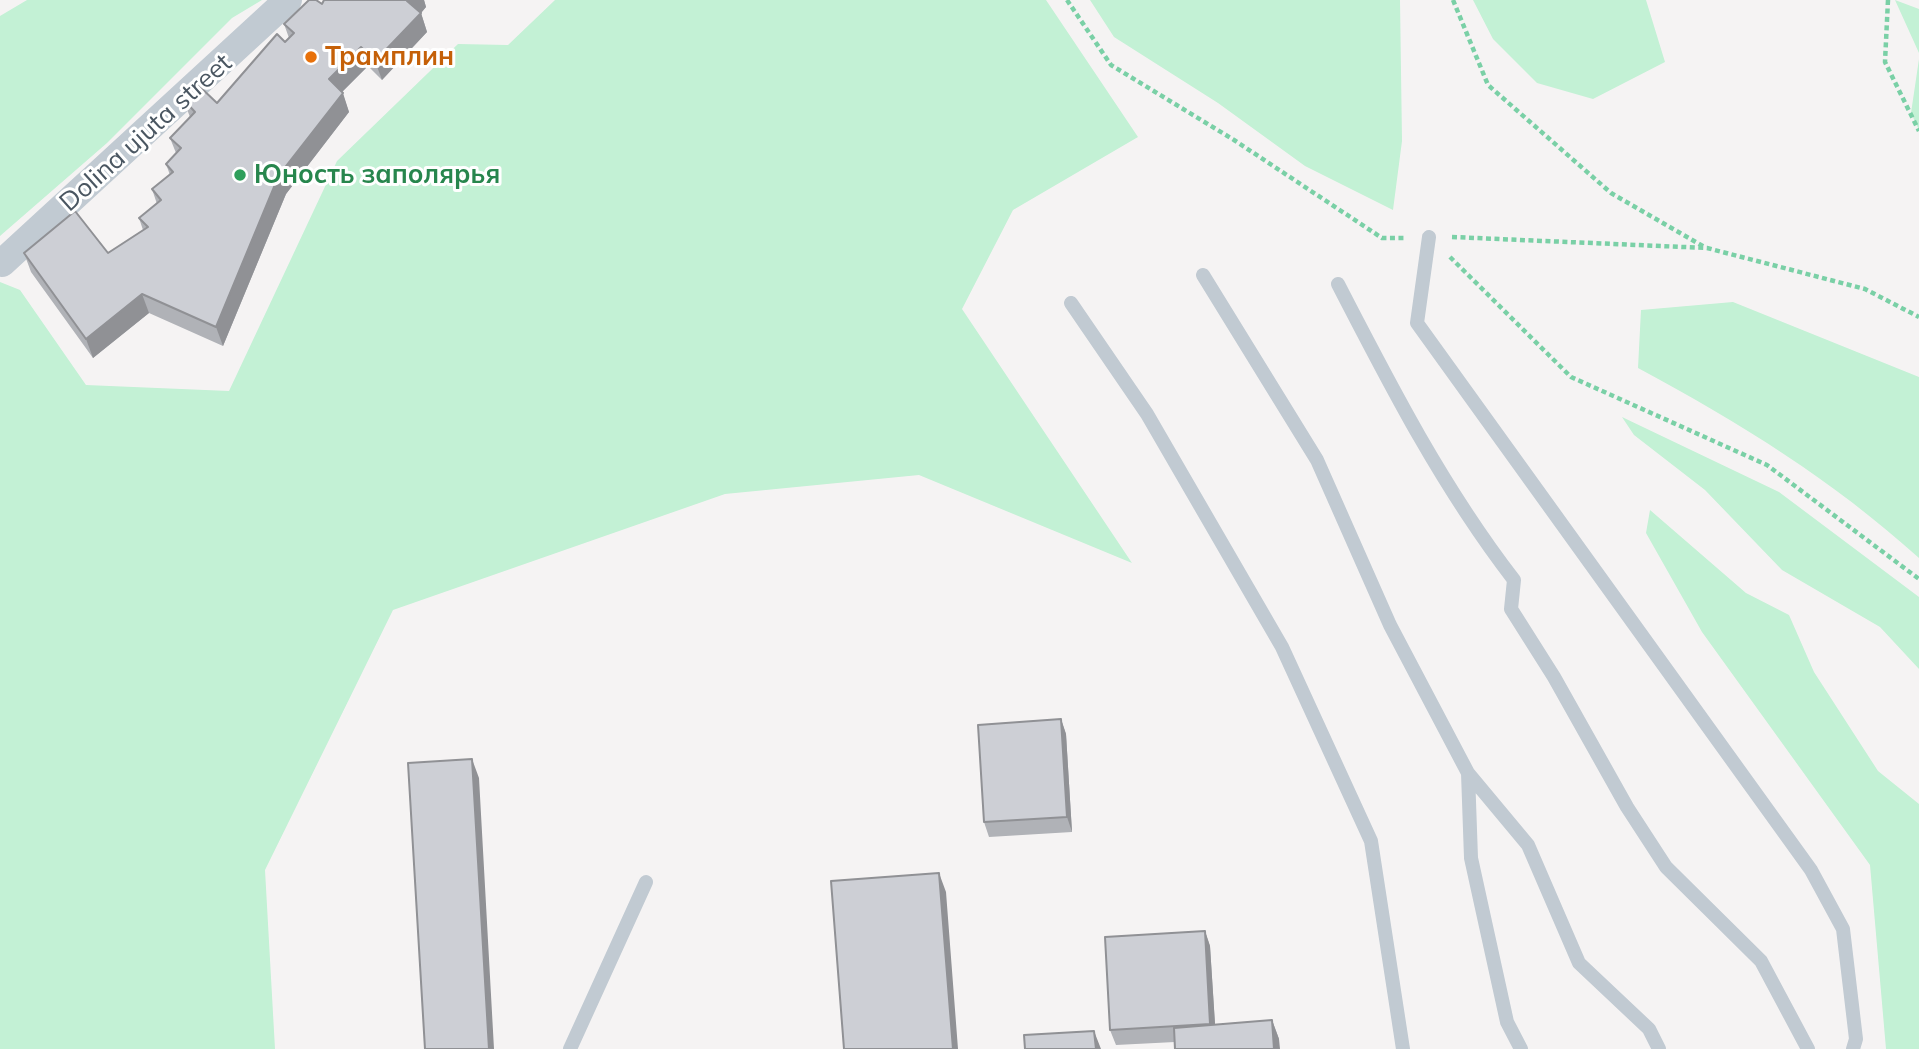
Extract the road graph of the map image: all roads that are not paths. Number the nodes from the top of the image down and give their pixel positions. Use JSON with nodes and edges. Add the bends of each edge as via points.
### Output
{"nodes":[{"id":1,"x":288,"y":0,"type":"edge"},
{"id":2,"x":1429,"y":237,"type":"road end"},
{"id":3,"x":2,"y":263,"type":"edge"},
{"id":4,"x":1203,"y":275,"type":"dead end"},
{"id":5,"x":1338,"y":284,"type":"dead end"},
{"id":6,"x":1071,"y":303,"type":"dead end"},
{"id":7,"x":1468,"y":773,"type":"junction"},
{"id":8,"x":646,"y":882,"type":"dead end"},
{"id":9,"x":570,"y":1049,"type":"edge"},
{"id":10,"x":1403,"y":1049,"type":"edge"},
{"id":11,"x":1521,"y":1049,"type":"edge"},
{"id":12,"x":1659,"y":1049,"type":"edge"},
{"id":13,"x":1808,"y":1049,"type":"edge"},
{"id":14,"x":1853,"y":1049,"type":"edge"}],
"edges":[{"from":1,"to":3,"type":"street","name":"Dolina ujuta street"},
{"from":2,"to":14,"type":"lane","via":[[1417,323],[1811,870],[1843,929],[1856,1039]]},
{"from":4,"to":7,"type":"lane","via":[[1317,460],[1390,625]]},
{"from":5,"to":13,"type":"lane","via":[[1408,420],[1482,539],[1514,580],[1511,609],[1627,807],[1666,867],[1761,961]]},
{"from":6,"to":10,"type":"lane","via":[[1147,414],[1282,647],[1371,841]]},
{"from":7,"to":11,"type":"lane","via":[[1471,858],[1507,1021]]},
{"from":7,"to":12,"type":"lane","via":[[1528,845],[1579,963],[1648,1029]]},
{"from":8,"to":9,"type":"lane"}]}
